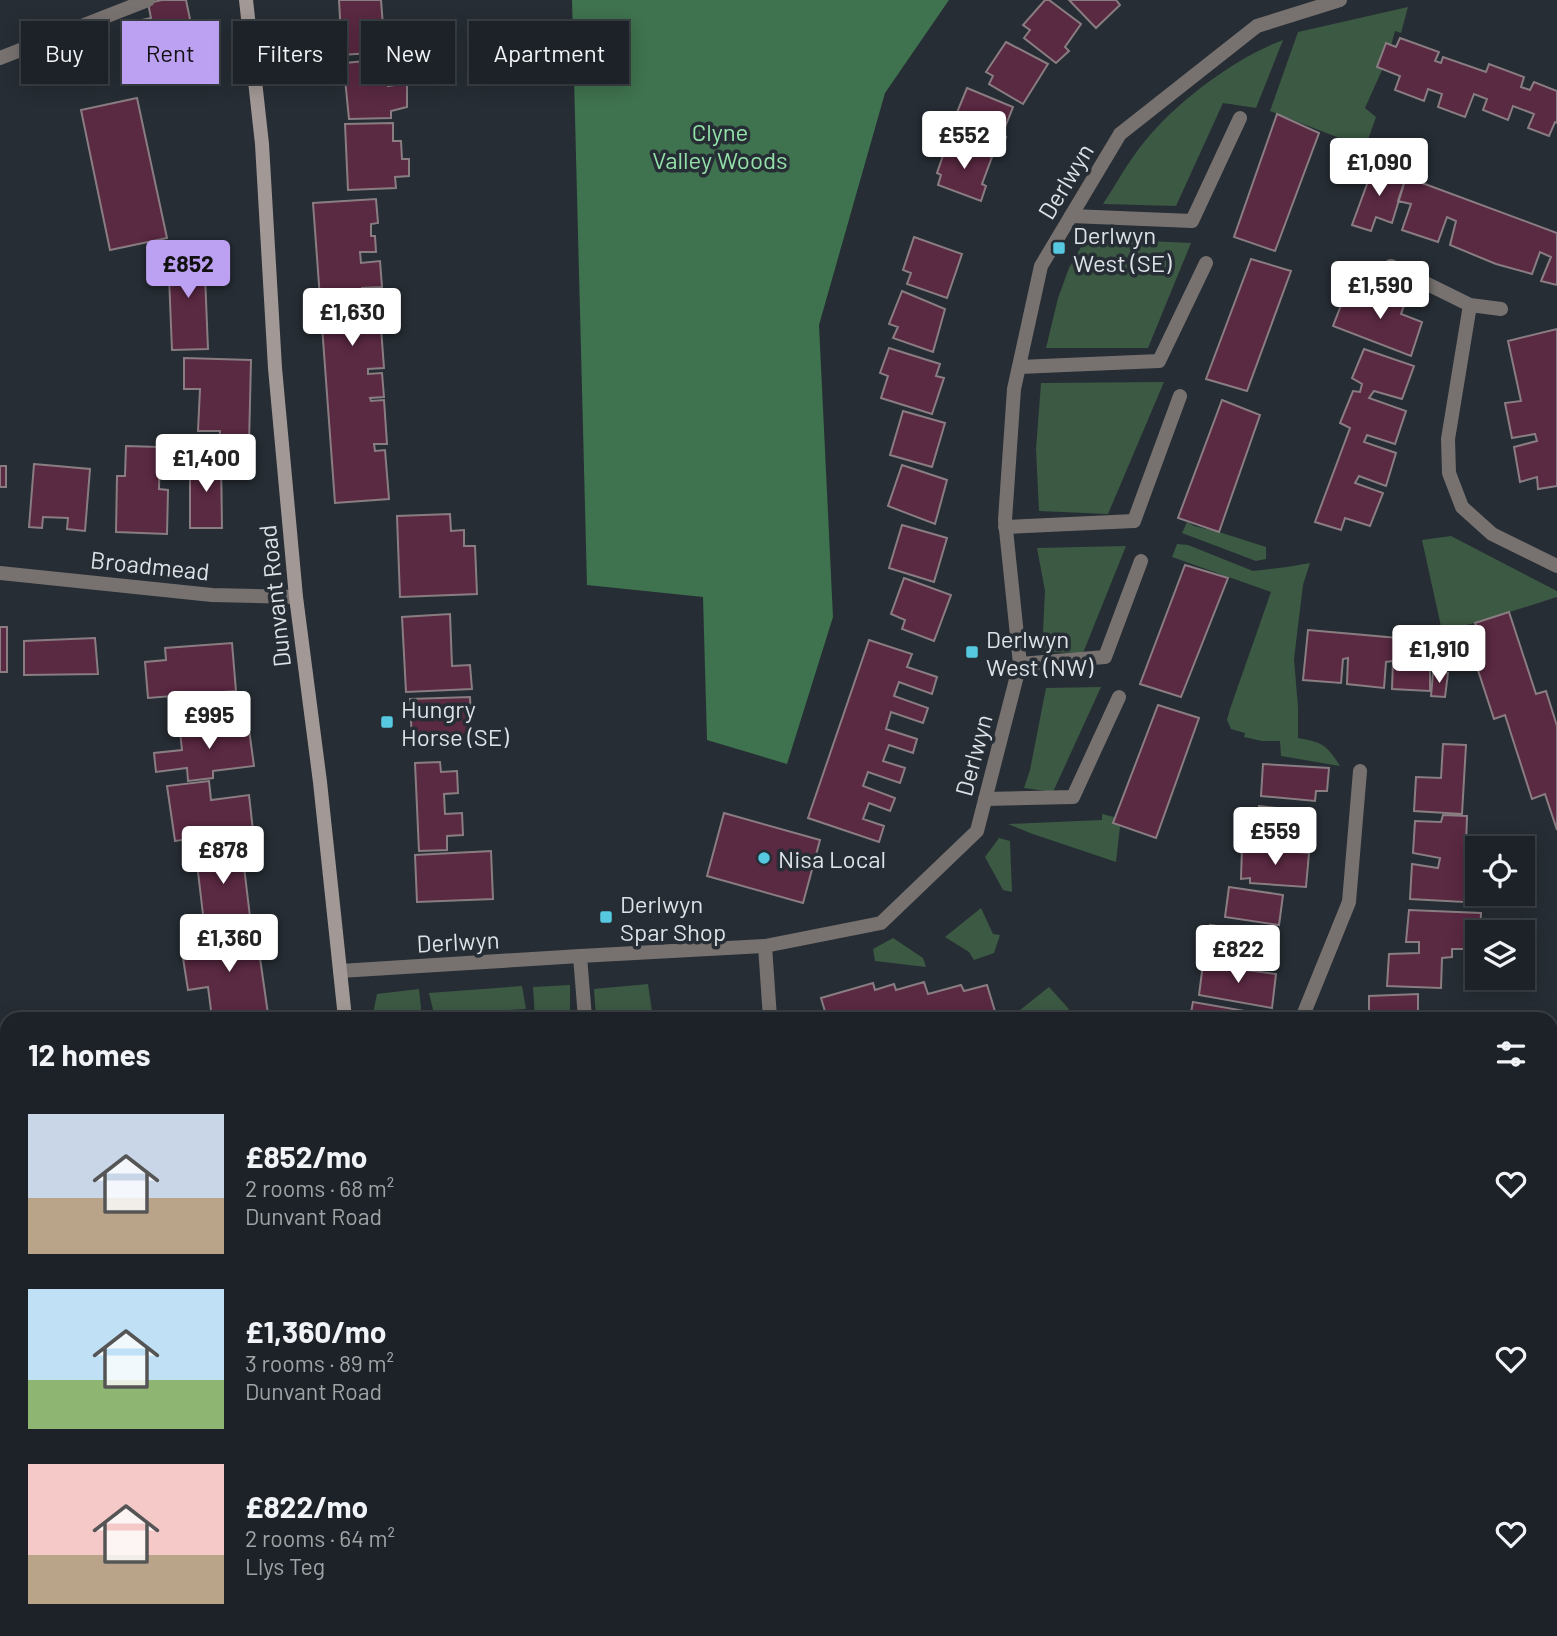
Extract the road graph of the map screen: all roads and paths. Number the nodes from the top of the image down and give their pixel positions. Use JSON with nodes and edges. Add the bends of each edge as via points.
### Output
{"nodes":[{"id":1,"x":148,"y":0,"type":"edge"},
{"id":2,"x":246,"y":0,"type":"edge"},
{"id":3,"x":1340,"y":0,"type":"edge"},
{"id":4,"x":0,"y":58,"type":"edge"},
{"id":5,"x":1240,"y":118,"type":"dead end"},
{"id":6,"x":1071,"y":216,"type":"junction"},
{"id":7,"x":1206,"y":263,"type":"dead end"},
{"id":8,"x":1391,"y":267,"type":"dead end"},
{"id":9,"x":1470,"y":305,"type":"junction"},
{"id":10,"x":1502,"y":309,"type":"dead end"},
{"id":11,"x":1019,"y":367,"type":"junction"},
{"id":12,"x":1180,"y":396,"type":"dead end"},
{"id":13,"x":1006,"y":527,"type":"junction"},
{"id":14,"x":1141,"y":561,"type":"dead end"},
{"id":15,"x":1557,"y":566,"type":"edge"},
{"id":16,"x":0,"y":573,"type":"edge"},
{"id":17,"x":296,"y":597,"type":"junction"},
{"id":18,"x":1020,"y":664,"type":"junction"},
{"id":19,"x":1119,"y":697,"type":"dead end"},
{"id":20,"x":1360,"y":771,"type":"dead end"},
{"id":21,"x":985,"y":799,"type":"junction"},
{"id":22,"x":765,"y":946,"type":"junction"},
{"id":23,"x":580,"y":956,"type":"junction"},
{"id":24,"x":340,"y":971,"type":"junction"},
{"id":25,"x":344,"y":1012,"type":"edge"},
{"id":26,"x":585,"y":1012,"type":"edge"},
{"id":27,"x":770,"y":1012,"type":"edge"},
{"id":28,"x":1305,"y":1012,"type":"edge"}],
"edges":[{"from":1,"to":4,"type":"street"},
{"from":2,"to":17,"type":"main road","name":"Dunvant Road","via":[[262,144],[275,369]]},
{"from":3,"to":6,"type":"street","name":"Derlwyn","via":[[1257,26],[1120,134]]},
{"from":5,"to":6,"type":"street","via":[[1192,222]]},
{"from":6,"to":11,"type":"street","name":"Derlwyn","via":[[1041,266]]},
{"from":7,"to":11,"type":"street","via":[[1159,361]]},
{"from":8,"to":9,"type":"street"},
{"from":9,"to":10,"type":"street"},
{"from":9,"to":15,"type":"street","via":[[1448,439],[1449,473],[1462,507],[1492,534]]},
{"from":11,"to":13,"type":"street","name":"Derlwyn"},
{"from":12,"to":13,"type":"street","via":[[1134,521]]},
{"from":13,"to":18,"type":"street","name":"Derlwyn"},
{"from":14,"to":18,"type":"street","via":[[1105,657]]},
{"from":16,"to":17,"type":"street","name":"Broadmead","via":[[212,595]]},
{"from":17,"to":24,"type":"main road","name":"Dunvant Road"},
{"from":18,"to":21,"type":"street","name":"Derlwyn"},
{"from":19,"to":21,"type":"street","via":[[1073,797]]},
{"from":20,"to":28,"type":"street","via":[[1349,902]]},
{"from":21,"to":22,"type":"street","name":"Derlwyn","via":[[977,831],[881,923]]},
{"from":22,"to":23,"type":"street","name":"Derlwyn"},
{"from":22,"to":27,"type":"street"},
{"from":23,"to":24,"type":"street","name":"Derlwyn"},
{"from":23,"to":26,"type":"street"},
{"from":24,"to":25,"type":"main road","name":"Dunvant Road"}]}
